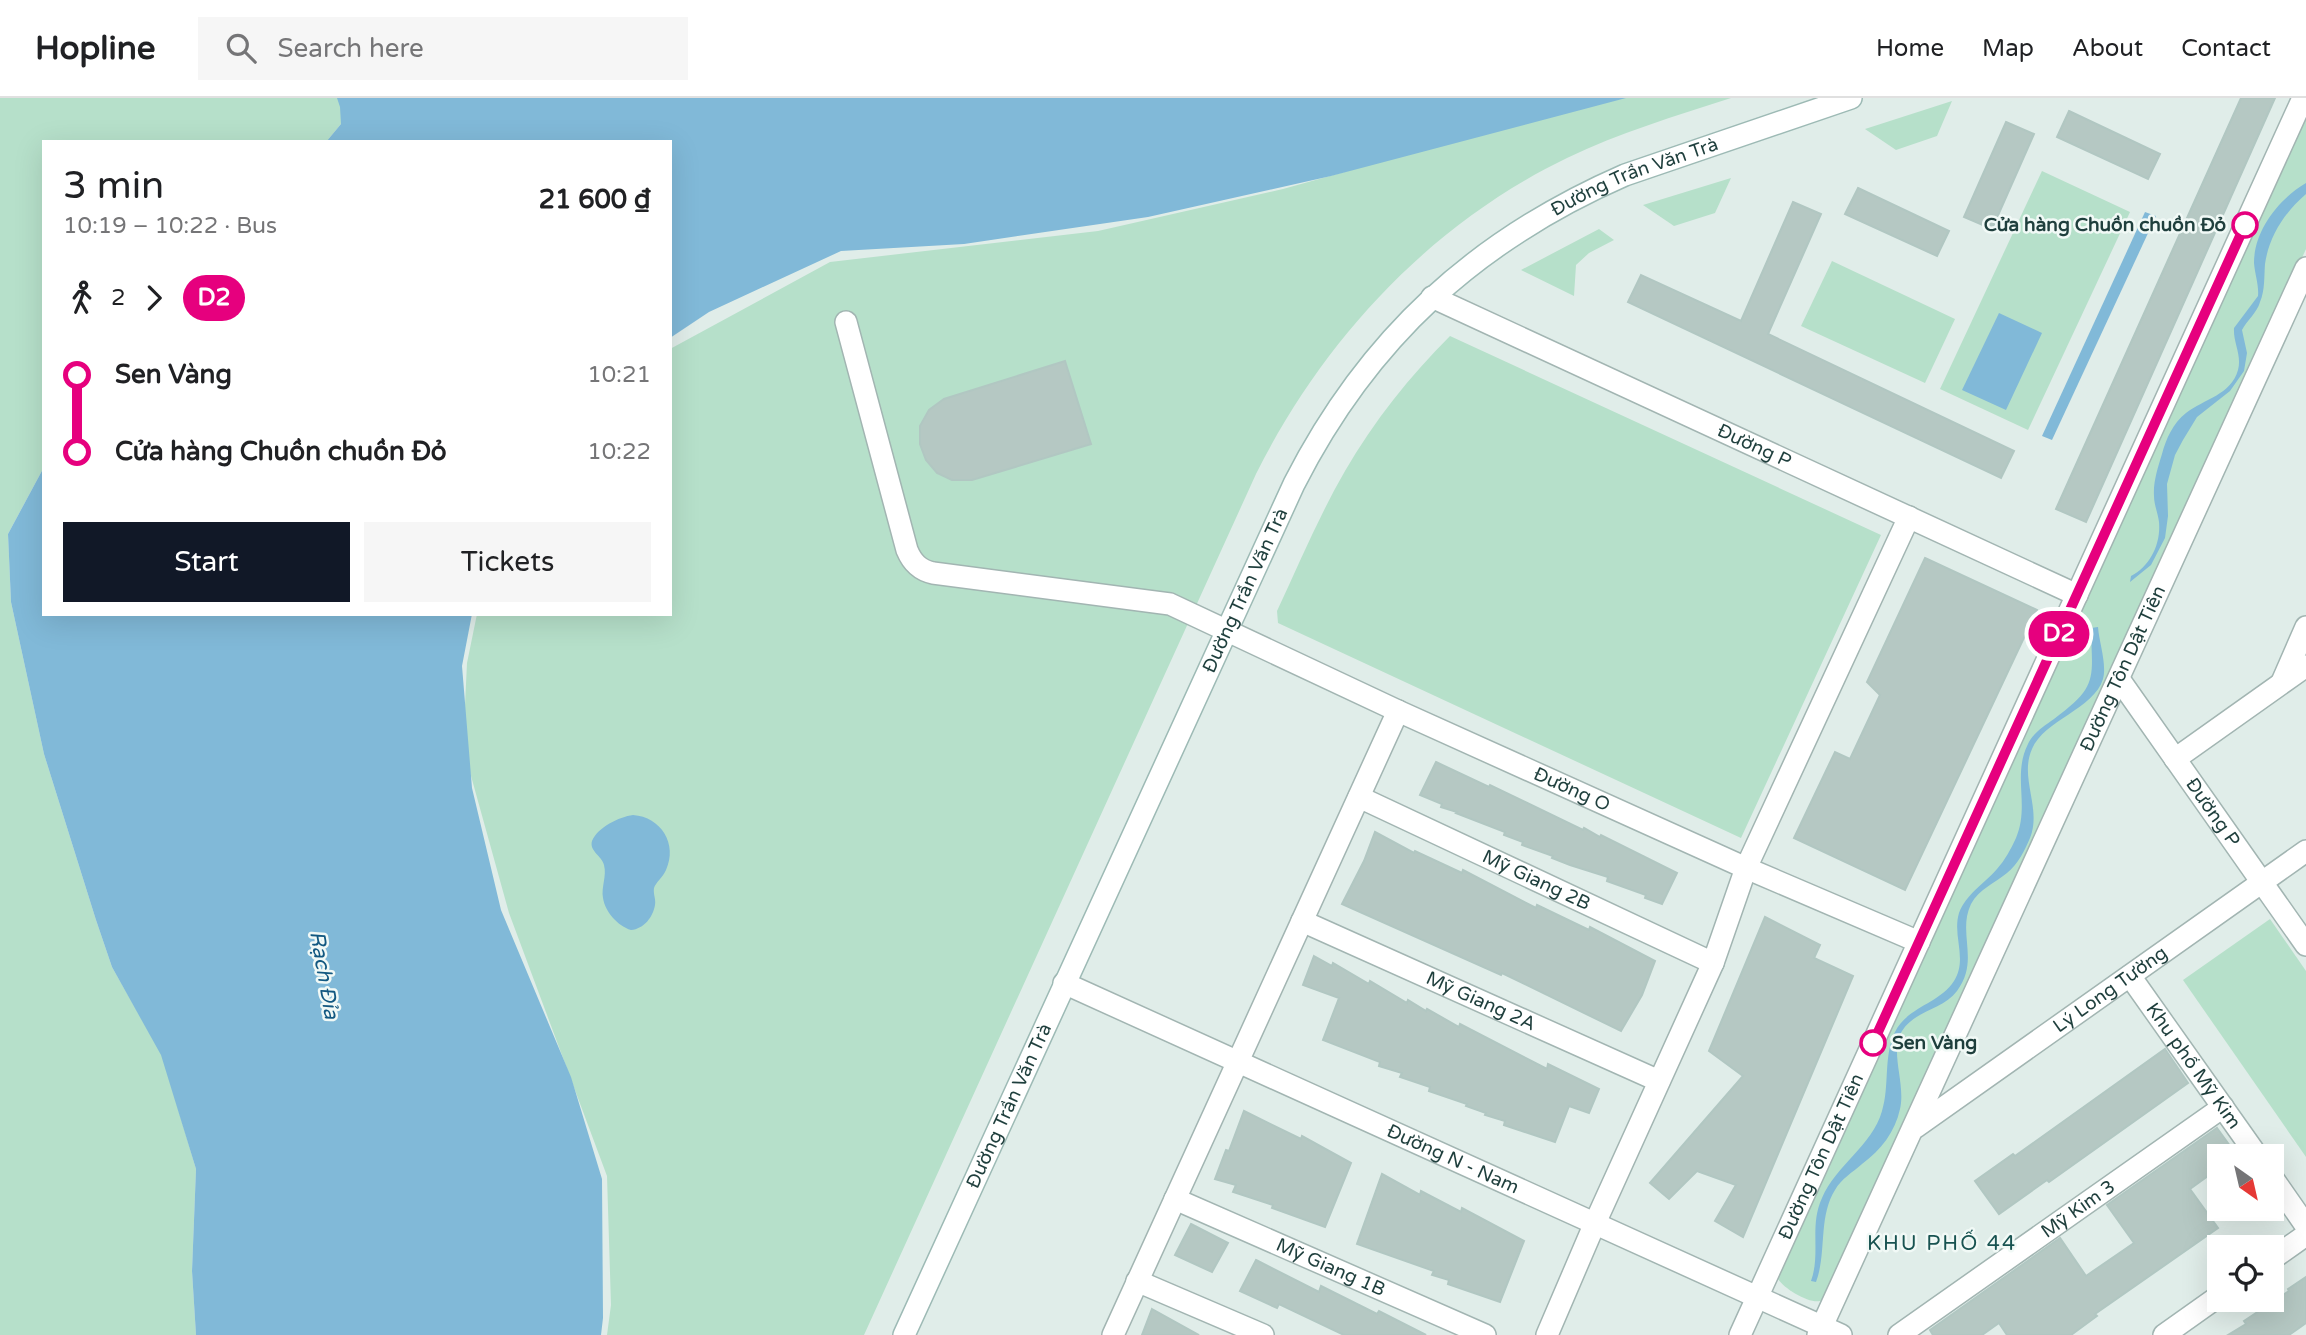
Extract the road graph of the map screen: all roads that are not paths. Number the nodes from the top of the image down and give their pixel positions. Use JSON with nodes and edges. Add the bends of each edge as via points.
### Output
{"nodes":[{"id":1,"x":1851,"y":98,"type":"edge"},
{"id":2,"x":2303,"y":98,"type":"edge"},
{"id":3,"x":2306,"y":268,"type":"edge"},
{"id":4,"x":1432,"y":297,"type":"junction"},
{"id":5,"x":846,"y":321,"type":"dead end"},
{"id":6,"x":1909,"y":517,"type":"junction"},
{"id":7,"x":2077,"y":595,"type":"junction"},
{"id":8,"x":2306,"y":627,"type":"edge"},
{"id":9,"x":1227,"y":631,"type":"junction"},
{"id":10,"x":2306,"y":666,"type":"edge"},
{"id":11,"x":2119,"y":679,"type":"junction"},
{"id":12,"x":2282,"y":682,"type":"junction"},
{"id":13,"x":1398,"y":711,"type":"junction"},
{"id":14,"x":2175,"y":759,"type":"junction"},
{"id":15,"x":1359,"y":797,"type":"junction"},
{"id":16,"x":2306,"y":851,"type":"edge"},
{"id":17,"x":1746,"y":869,"type":"junction"},
{"id":18,"x":2262,"y":883,"type":"junction"},
{"id":19,"x":1303,"y":921,"type":"junction"},
{"id":20,"x":1919,"y":942,"type":"junction"},
{"id":21,"x":2306,"y":945,"type":"edge"},
{"id":22,"x":1713,"y":963,"type":"junction"},
{"id":23,"x":2130,"y":976,"type":"junction"},
{"id":24,"x":1064,"y":983,"type":"junction"},
{"id":25,"x":1238,"y":1061,"type":"junction"},
{"id":26,"x":1659,"y":1081,"type":"junction"},
{"id":27,"x":2223,"y":1107,"type":"junction"},
{"id":28,"x":1914,"y":1128,"type":"junction"},
{"id":29,"x":2249,"y":1144,"type":"edge"},
{"id":30,"x":2284,"y":1194,"type":"edge"},
{"id":31,"x":1175,"y":1199,"type":"junction"},
{"id":32,"x":1595,"y":1223,"type":"junction"},
{"id":33,"x":2306,"y":1226,"type":"edge"},
{"id":34,"x":2306,"y":1235,"type":"edge"},
{"id":35,"x":2284,"y":1251,"type":"edge"},
{"id":36,"x":1138,"y":1281,"type":"junction"},
{"id":37,"x":1757,"y":1298,"type":"junction"},
{"id":38,"x":2207,"y":1305,"type":"edge"},
{"id":39,"x":1827,"y":1332,"type":"edge"},
{"id":40,"x":904,"y":1335,"type":"edge"},
{"id":41,"x":1113,"y":1335,"type":"edge"},
{"id":42,"x":1263,"y":1335,"type":"edge"},
{"id":43,"x":1485,"y":1335,"type":"edge"},
{"id":44,"x":1548,"y":1335,"type":"edge"},
{"id":45,"x":1740,"y":1335,"type":"edge"},
{"id":46,"x":1899,"y":1335,"type":"edge"},
{"id":47,"x":2164,"y":1335,"type":"edge"}],
"edges":[{"from":1,"to":4,"type":"street","name":"Đường Trần Văn Trà","via":[[1594,188],[1525,226]]},
{"from":2,"to":7,"type":"street","name":"Đường Tôn Dật Tiên"},
{"from":3,"to":11,"type":"street","name":"Đường Tôn Dật Tiên"},
{"from":4,"to":6,"type":"street","name":"Đường P"},
{"from":4,"to":9,"type":"street","name":"Đường Trần Văn Trà","via":[[1365,371],[1319,438]]},
{"from":5,"to":9,"type":"street","name":"Đường O","via":[[907,550],[917,566],[933,573],[1170,604]]},
{"from":6,"to":7,"type":"street","name":"Đường P"},
{"from":6,"to":17,"type":"street"},
{"from":7,"to":20,"type":"street","name":"Đường Tôn Dật Tiên"},
{"from":8,"to":12,"type":"street"},
{"from":9,"to":13,"type":"street","name":"Đường O"},
{"from":9,"to":24,"type":"street","name":"Đường Trần Văn Trà"},
{"from":10,"to":12,"type":"street"},
{"from":11,"to":14,"type":"street","name":"Đường P"},
{"from":11,"to":28,"type":"street","name":"Đường Tôn Dật Tiên"},
{"from":12,"to":14,"type":"street"},
{"from":13,"to":15,"type":"street"},
{"from":13,"to":17,"type":"street","name":"Đường O"},
{"from":14,"to":18,"type":"street","name":"Đường P"},
{"from":15,"to":19,"type":"street"},
{"from":15,"to":22,"type":"street","name":"Mỹ Giang 2B"},
{"from":16,"to":18,"type":"street","name":"Lý Long Tường"},
{"from":17,"to":20,"type":"street","name":"Đường O"},
{"from":17,"to":22,"type":"street"},
{"from":18,"to":21,"type":"street","name":"Đường P"},
{"from":18,"to":23,"type":"street","name":"Lý Long Tường"},
{"from":19,"to":25,"type":"street"},
{"from":19,"to":26,"type":"street","name":"Mỹ Giang 2A"},
{"from":20,"to":37,"type":"street","name":"Đường Tôn Dật Tiên"},
{"from":22,"to":26,"type":"street"},
{"from":23,"to":27,"type":"street","name":"Khu phố Mỹ Kim"},
{"from":23,"to":28,"type":"street","name":"Lý Long Tường"},
{"from":24,"to":25,"type":"street","name":"Đường N - Nam"},
{"from":24,"to":40,"type":"street","name":"Đường Trần Văn Trà"},
{"from":25,"to":31,"type":"street"},
{"from":25,"to":32,"type":"street","name":"Đường N - Nam"},
{"from":26,"to":32,"type":"street"},
{"from":27,"to":29,"type":"street","name":"Khu phố Mỹ Kim"},
{"from":27,"to":46,"type":"street","name":"Mỹ Kim 3"},
{"from":28,"to":39,"type":"street","name":"Đường Tôn Dật Tiên"},
{"from":30,"to":33,"type":"street"},
{"from":31,"to":36,"type":"street"},
{"from":31,"to":43,"type":"street","name":"Mỹ Giang 1B"},
{"from":32,"to":37,"type":"street","name":"Đường N - Nam"},
{"from":32,"to":44,"type":"street"},
{"from":34,"to":35,"type":"street"},
{"from":36,"to":41,"type":"street"},
{"from":36,"to":42,"type":"street"},
{"from":37,"to":39,"type":"street","name":"Đường N - Nam"},
{"from":37,"to":45,"type":"street","name":"Đường Tôn Dật Tiên"},
{"from":38,"to":47,"type":"street"}]}
